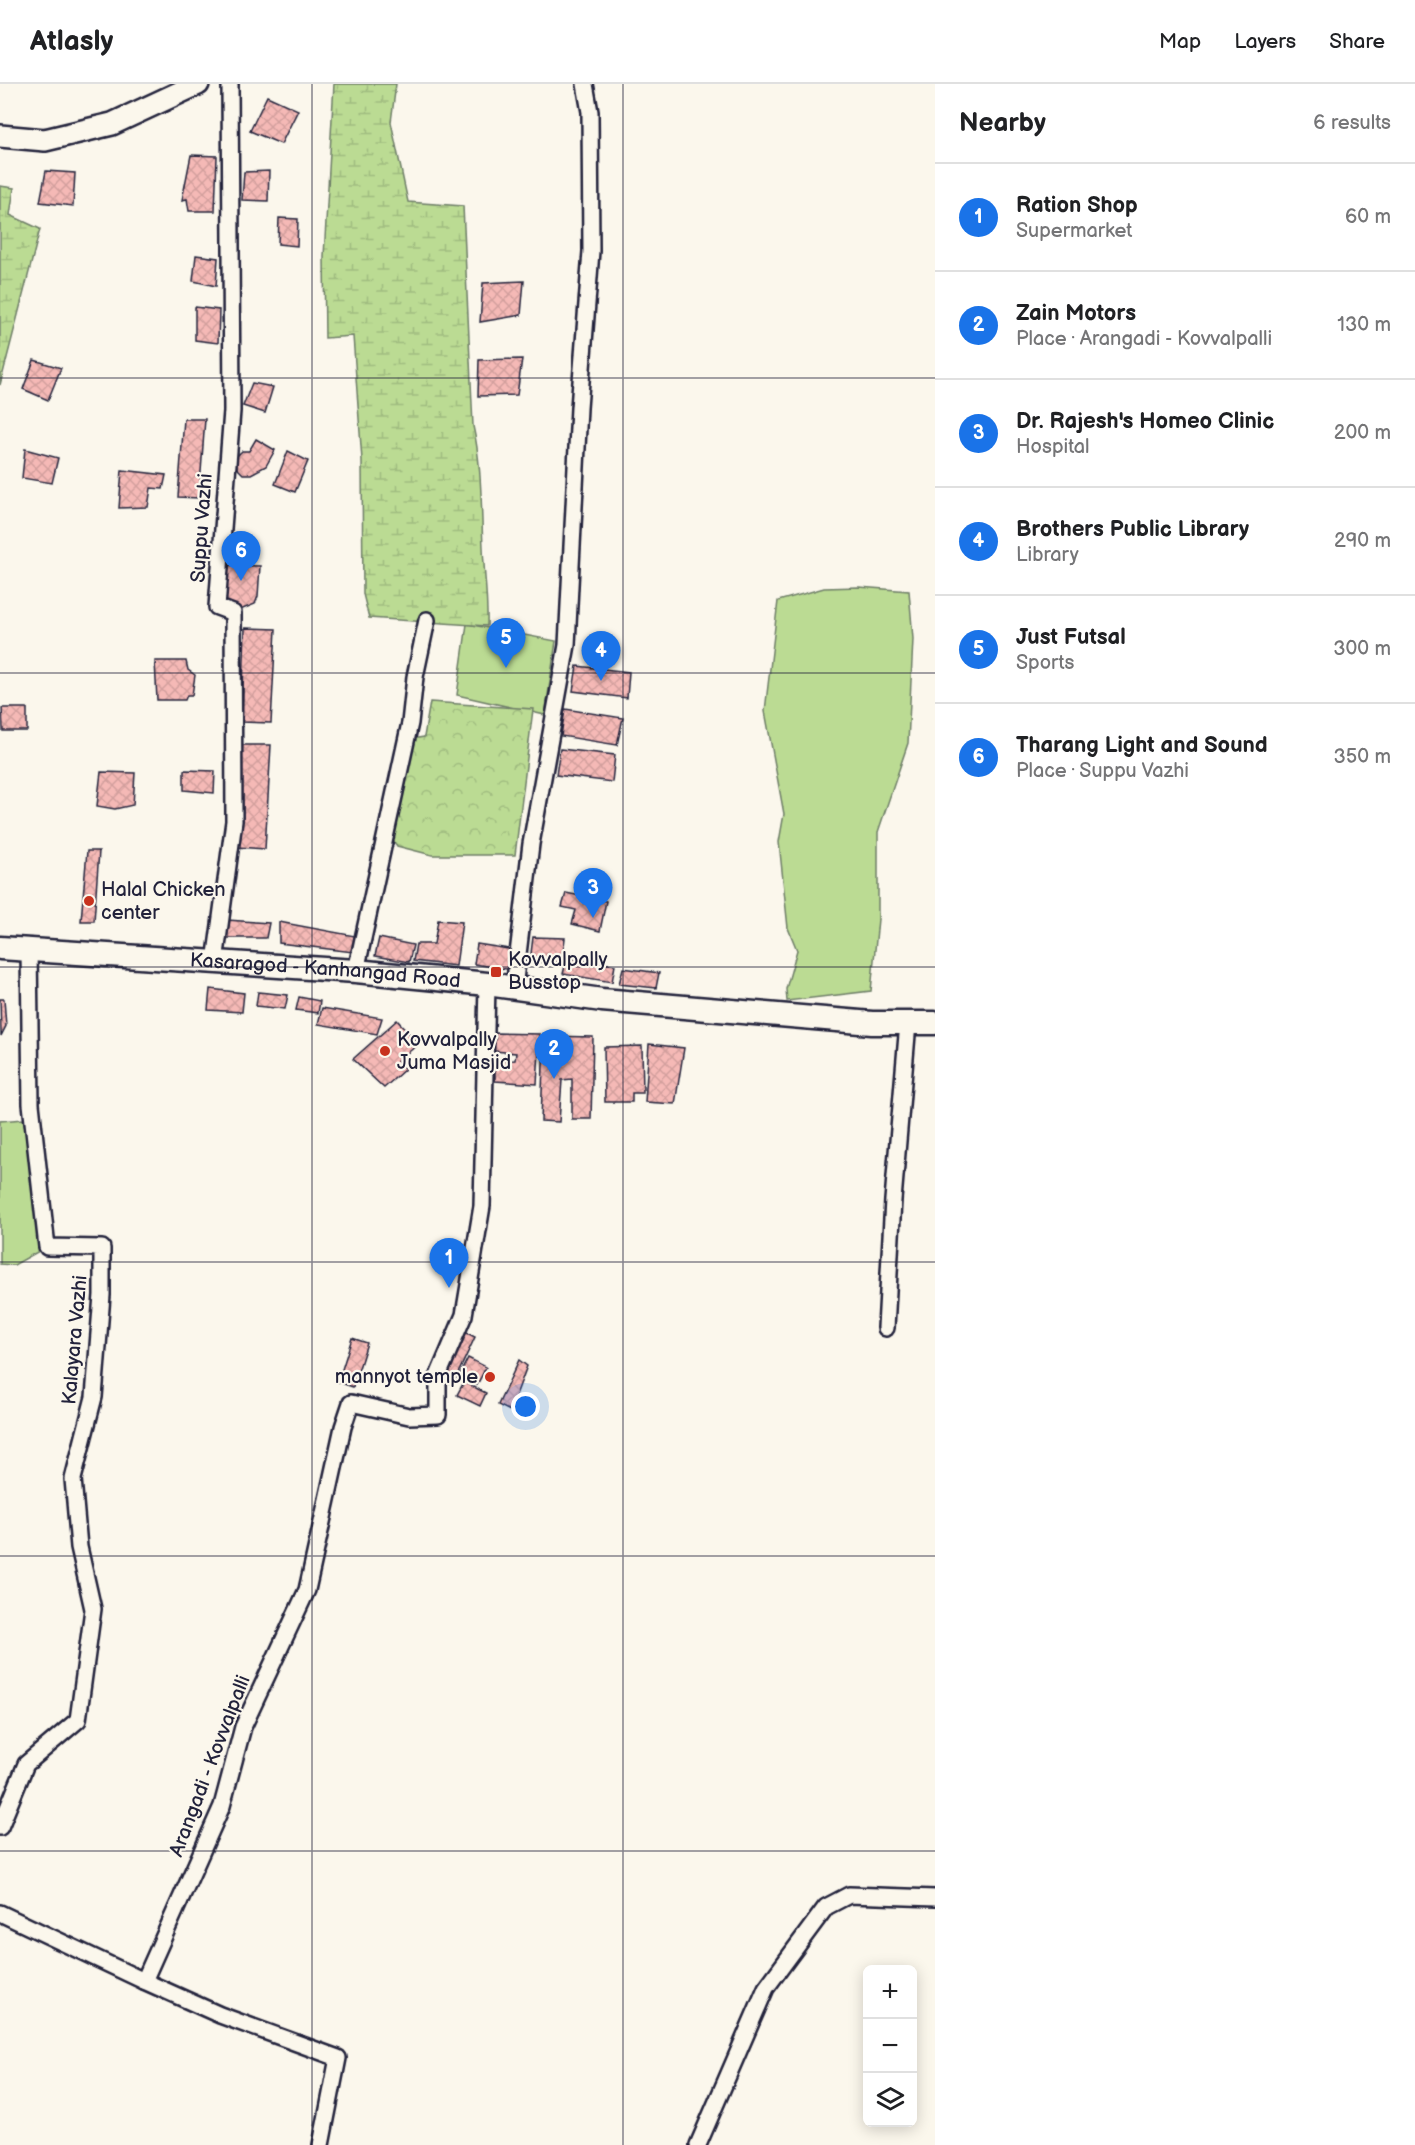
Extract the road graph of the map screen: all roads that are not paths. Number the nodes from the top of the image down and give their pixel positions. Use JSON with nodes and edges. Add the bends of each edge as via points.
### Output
{"nodes":[{"id":1,"x":198,"y":84,"type":"edge"},
{"id":2,"x":230,"y":84,"type":"edge"},
{"id":3,"x":585,"y":84,"type":"edge"},
{"id":4,"x":0,"y":136,"type":"edge"},
{"id":5,"x":427,"y":620,"type":"dead end"},
{"id":6,"x":0,"y":948,"type":"edge"},
{"id":7,"x":29,"y":950,"type":"junction"},
{"id":8,"x":215,"y":962,"type":"junction"},
{"id":9,"x":356,"y":971,"type":"junction"},
{"id":10,"x":487,"y":984,"type":"junction"},
{"id":11,"x":514,"y":988,"type":"junction"},
{"id":12,"x":908,"y":1023,"type":"junction"},
{"id":13,"x":935,"y":1023,"type":"edge"},
{"id":14,"x":886,"y":1328,"type":"dead end"},
{"id":15,"x":0,"y":1827,"type":"edge"},
{"id":16,"x":935,"y":1898,"type":"edge"},
{"id":17,"x":0,"y":1912,"type":"edge"},
{"id":18,"x":144,"y":1981,"type":"junction"},
{"id":19,"x":321,"y":2145,"type":"edge"},
{"id":20,"x":698,"y":2145,"type":"edge"}],
"edges":[{"from":1,"to":4,"type":"street","via":[[112,124],[45,140]]},
{"from":2,"to":8,"type":"street","name":"Suppu Vazhi","via":[[232,411],[218,607],[233,613],[234,821]]},
{"from":3,"to":11,"type":"street","via":[[590,112],[591,251],[567,645],[531,844]]},
{"from":5,"to":9,"type":"street","via":[[410,723]]},
{"from":6,"to":7,"type":"main road","name":"Kasaragod - Kanhangad Road"},
{"from":7,"to":8,"type":"main road","name":"Kasaragod - Kanhangad Road"},
{"from":7,"to":15,"type":"street","name":"Kalayara Vazhi","via":[[31,1104],[47,1247],[102,1248],[94,1397],[73,1479],[79,1547],[93,1609],[78,1720],[26,1764]]},
{"from":8,"to":9,"type":"main road","name":"Kasaragod - Kanhangad Road"},
{"from":9,"to":10,"type":"main road","name":"Kasaragod - Kanhangad Road"},
{"from":10,"to":11,"type":"main road","name":"Kasaragod - Kanhangad Road"},
{"from":10,"to":18,"type":"street","name":"Arangadi - Kovvalpalli","via":[[482,1206],[464,1315],[438,1376],[438,1415],[410,1416],[351,1403],[308,1590],[243,1727],[222,1806]]},
{"from":11,"to":12,"type":"main road","name":"Kasaragod - Kanhangad Road","via":[[602,1000]]},
{"from":12,"to":13,"type":"main road","name":"Kasaragod - Kanhangad Road"},
{"from":12,"to":14,"type":"street"},
{"from":16,"to":20,"type":"street","via":[[849,1895],[826,1906],[766,1988]]},
{"from":17,"to":18,"type":"street"},
{"from":18,"to":19,"type":"street","via":[[220,2015],[338,2058]]}]}
